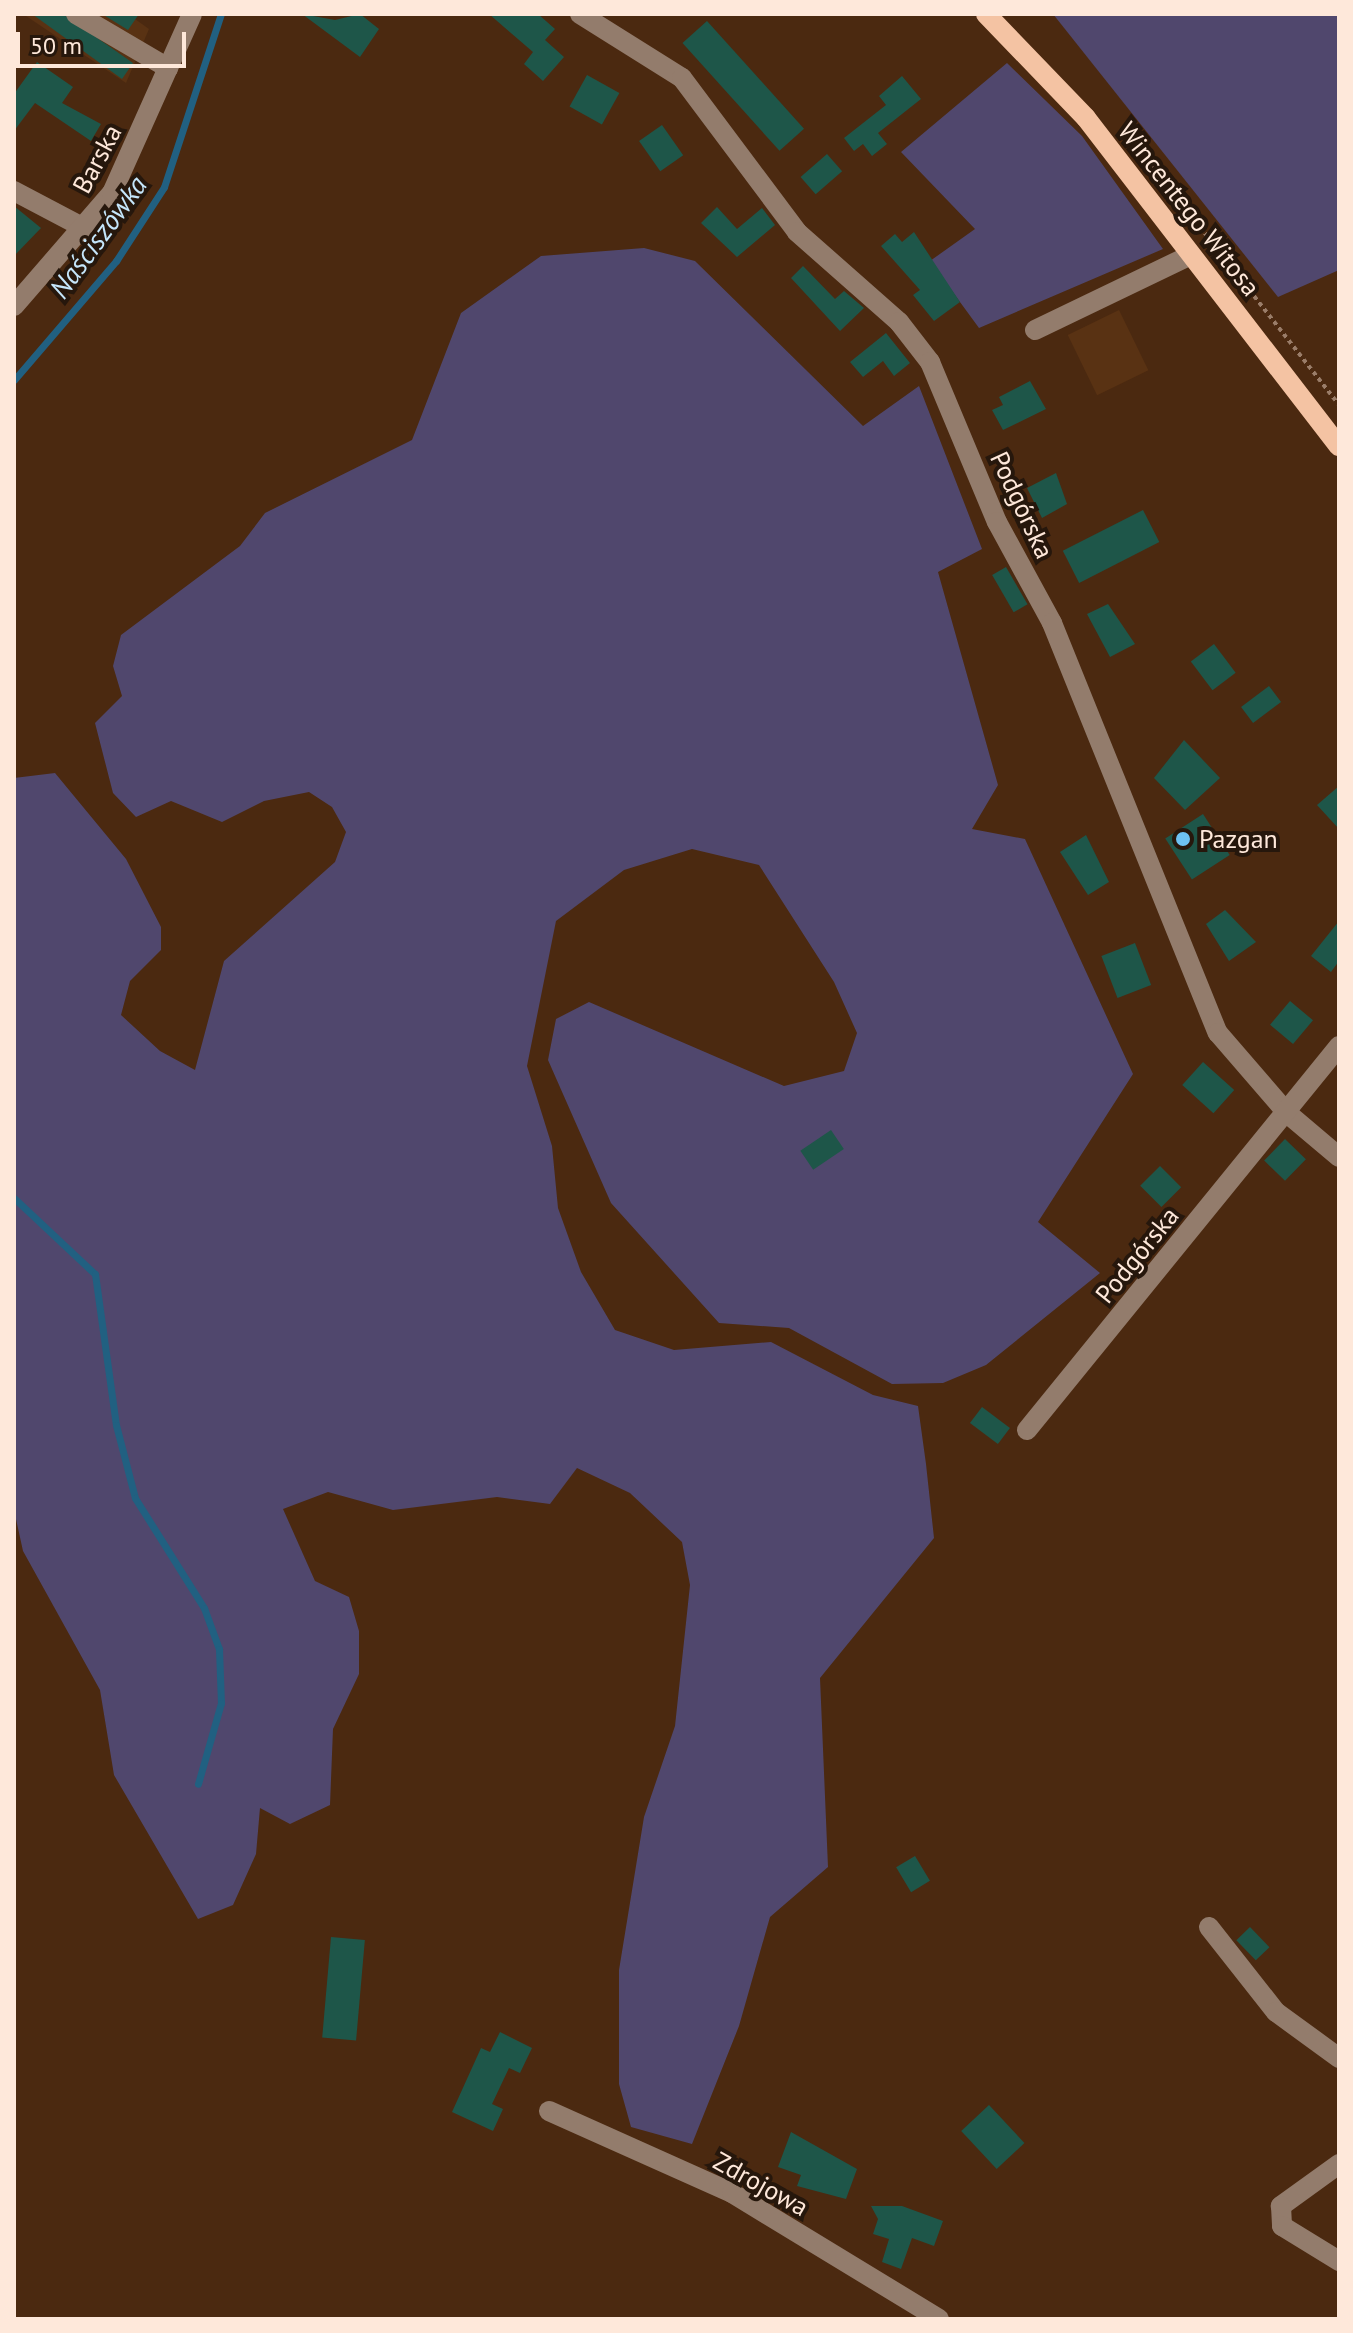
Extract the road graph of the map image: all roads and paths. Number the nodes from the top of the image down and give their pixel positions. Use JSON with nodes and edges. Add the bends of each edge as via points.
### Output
{"nodes":[{"id":1,"x":76,"y":14,"type":"edge"},
{"id":2,"x":192,"y":14,"type":"edge"},
{"id":3,"x":580,"y":14,"type":"edge"},
{"id":4,"x":986,"y":14,"type":"edge"},
{"id":5,"x":168,"y":68,"type":"junction"},
{"id":6,"x":14,"y":191,"type":"edge"},
{"id":7,"x":86,"y":229,"type":"junction"},
{"id":8,"x":1191,"y":255,"type":"junction"},
{"id":9,"x":14,"y":306,"type":"edge"},
{"id":10,"x":1035,"y":330,"type":"dead end"},
{"id":11,"x":1339,"y":446,"type":"edge"},
{"id":12,"x":1339,"y":1046,"type":"edge"},
{"id":13,"x":1287,"y":1113,"type":"junction"},
{"id":14,"x":1339,"y":1157,"type":"edge"},
{"id":15,"x":1027,"y":1430,"type":"dead end"},
{"id":16,"x":1209,"y":1927,"type":"dead end"},
{"id":17,"x":1339,"y":2058,"type":"edge"},
{"id":18,"x":549,"y":2111,"type":"dead end"},
{"id":19,"x":1339,"y":2164,"type":"edge"},
{"id":20,"x":1339,"y":2261,"type":"edge"},
{"id":21,"x":939,"y":2319,"type":"edge"}],
"edges":[{"from":1,"to":5,"type":"street"},
{"from":2,"to":5,"type":"street","name":"Barska"},
{"from":3,"to":13,"type":"street","name":"Podgórska","via":[[682,78],[797,232],[899,322],[930,362],[997,522],[1052,623],[1218,1033]]},
{"from":4,"to":8,"type":"main road","name":"Wincentego Witosa","via":[[1086,118]]},
{"from":5,"to":7,"type":"street","name":"Barska","via":[[135,149]]},
{"from":6,"to":7,"type":"street"},
{"from":7,"to":9,"type":"street","name":"Barska"},
{"from":8,"to":10,"type":"street"},
{"from":8,"to":11,"type":"main road","name":"Wincentego Witosa"},
{"from":12,"to":13,"type":"street","name":"Podgórska"},
{"from":13,"to":14,"type":"street","name":"Podgórska"},
{"from":13,"to":15,"type":"street","name":"Podgórska"},
{"from":16,"to":17,"type":"street","via":[[1276,2012]]},
{"from":18,"to":21,"type":"street","name":"Zdrojowa","via":[[732,2193]]},
{"from":19,"to":20,"type":"street","via":[[1281,2206],[1282,2226]]}]}
